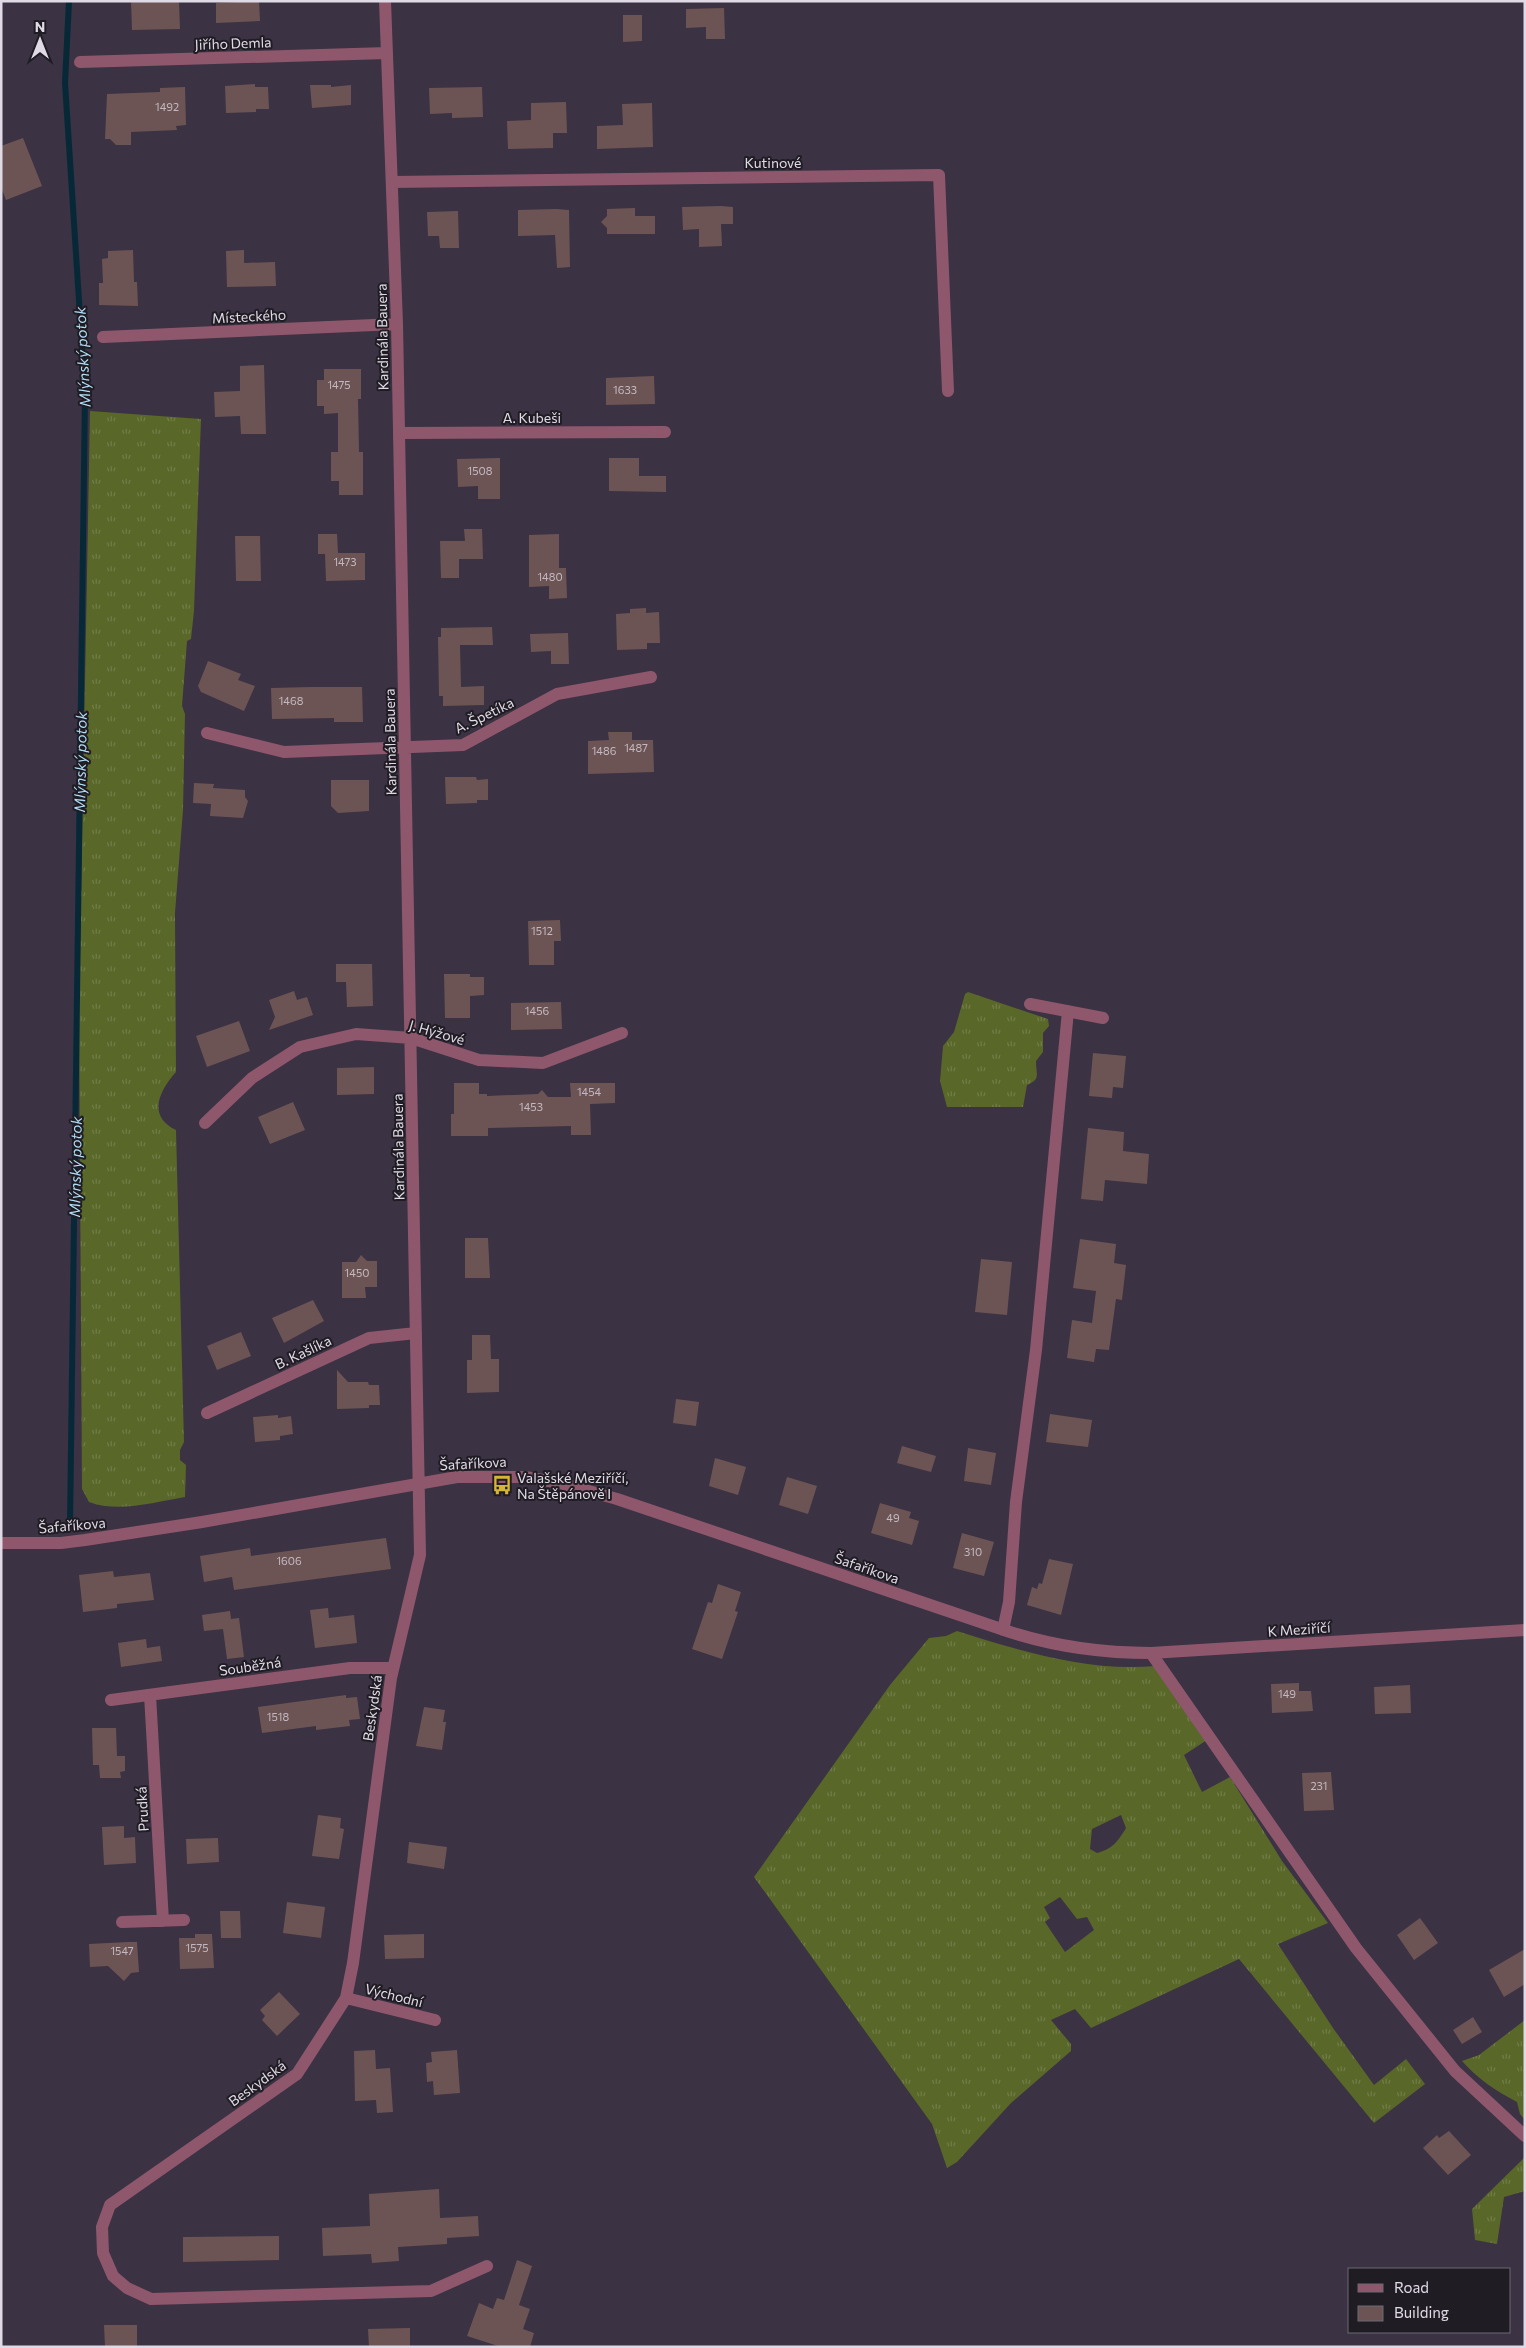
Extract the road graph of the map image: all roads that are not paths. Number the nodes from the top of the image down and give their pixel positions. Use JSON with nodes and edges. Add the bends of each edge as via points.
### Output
{"nodes":[{"id":1,"x":386,"y":1,"type":"edge"},
{"id":2,"x":387,"y":53,"type":"junction"},
{"id":3,"x":80,"y":62,"type":"dead end"},
{"id":4,"x":392,"y":182,"type":"junction"},
{"id":5,"x":397,"y":324,"type":"junction"},
{"id":6,"x":103,"y":337,"type":"dead end"},
{"id":7,"x":948,"y":391,"type":"dead end"},
{"id":8,"x":665,"y":432,"type":"dead end"},
{"id":9,"x":399,"y":433,"type":"junction"},
{"id":10,"x":651,"y":677,"type":"dead end"},
{"id":11,"x":207,"y":733,"type":"dead end"},
{"id":12,"x":405,"y":748,"type":"junction"},
{"id":13,"x":1030,"y":1004,"type":"dead end"},
{"id":14,"x":1068,"y":1011,"type":"junction"},
{"id":15,"x":1103,"y":1018,"type":"dead end"},
{"id":16,"x":622,"y":1033,"type":"dead end"},
{"id":17,"x":411,"y":1038,"type":"junction"},
{"id":18,"x":205,"y":1123,"type":"dead end"},
{"id":19,"x":416,"y":1334,"type":"junction"},
{"id":20,"x":207,"y":1413,"type":"dead end"},
{"id":21,"x":419,"y":1482,"type":"junction"},
{"id":22,"x":1,"y":1544,"type":"edge"},
{"id":23,"x":1003,"y":1630,"type":"junction"},
{"id":24,"x":1525,"y":1630,"type":"edge"},
{"id":25,"x":1074,"y":1648,"type":"joint"},
{"id":26,"x":1151,"y":1653,"type":"junction"},
{"id":27,"x":393,"y":1668,"type":"junction"},
{"id":28,"x":150,"y":1695,"type":"junction"},
{"id":29,"x":111,"y":1700,"type":"dead end"},
{"id":30,"x":184,"y":1920,"type":"dead end"},
{"id":31,"x":163,"y":1921,"type":"junction"},
{"id":32,"x":122,"y":1922,"type":"dead end"},
{"id":33,"x":346,"y":1998,"type":"junction"},
{"id":34,"x":435,"y":2020,"type":"dead end"},
{"id":35,"x":1525,"y":2136,"type":"edge"},
{"id":36,"x":487,"y":2266,"type":"dead end"}],
"edges":[{"from":1,"to":2,"type":"street","name":"Kardinála Bauera"},
{"from":2,"to":3,"type":"street","name":"Jiřího Demla"},
{"from":2,"to":4,"type":"street","name":"Kardinála Bauera"},
{"from":4,"to":5,"type":"street","name":"Kardinála Bauera"},
{"from":4,"to":7,"type":"street","name":"Kutinové","via":[[939,175]]},
{"from":5,"to":6,"type":"street","name":"Místeckého"},
{"from":5,"to":9,"type":"street","name":"Kardinála Bauera"},
{"from":8,"to":9,"type":"street","name":"A. Kubeši"},
{"from":9,"to":12,"type":"street","name":"Kardinála Bauera"},
{"from":10,"to":12,"type":"street","name":"A. Špetíka","via":[[557,694],[462,745]]},
{"from":11,"to":12,"type":"street","name":"A. Špetíka","via":[[284,752]]},
{"from":12,"to":17,"type":"street","name":"Kardinála Bauera"},
{"from":13,"to":14,"type":"street"},
{"from":14,"to":15,"type":"street"},
{"from":14,"to":23,"type":"street","via":[[1035,1364],[1016,1502],[1009,1602]]},
{"from":16,"to":17,"type":"street","name":"J. Hýžové","via":[[543,1063],[479,1060]]},
{"from":17,"to":18,"type":"street","name":"J. Hýžové","via":[[356,1034],[300,1047],[252,1078]]},
{"from":17,"to":19,"type":"street","name":"Kardinála Bauera"},
{"from":19,"to":20,"type":"street","name":"B. Kašlíka","via":[[369,1338]]},
{"from":19,"to":21,"type":"street","name":"Kardinála Bauera"},
{"from":21,"to":22,"type":"street","name":"Šafaříkova","via":[[104,1537],[61,1543]]},
{"from":21,"to":23,"type":"street","name":"Šafaříkova","via":[[509,1475],[568,1485],[645,1508]]},
{"from":21,"to":27,"type":"street","name":"Beskydská","via":[[420,1556]]},
{"from":23,"to":25,"type":"street","name":"Šafaříkova"},
{"from":24,"to":26,"type":"street","name":"K Meziříčí"},
{"from":25,"to":26,"type":"street","name":"K Meziříčí"},
{"from":26,"to":35,"type":"street","via":[[1356,1948],[1456,2071]]},
{"from":27,"to":28,"type":"street","name":"Souběžná","via":[[350,1668]]},
{"from":27,"to":33,"type":"street","name":"Beskydská"},
{"from":28,"to":29,"type":"street","name":"Souběžná"},
{"from":28,"to":31,"type":"street","name":"Prudká"},
{"from":30,"to":31,"type":"street"},
{"from":31,"to":32,"type":"street"},
{"from":33,"to":34,"type":"street","name":"Východní"},
{"from":33,"to":36,"type":"street","name":"Beskydská","via":[[297,2074],[110,2205],[102,2227],[103,2253],[113,2276],[127,2288],[151,2299],[431,2291]]}]}
